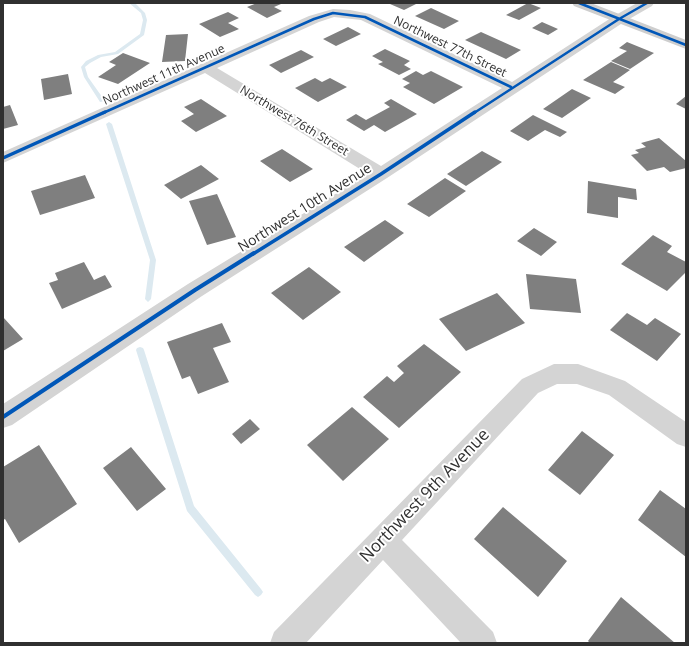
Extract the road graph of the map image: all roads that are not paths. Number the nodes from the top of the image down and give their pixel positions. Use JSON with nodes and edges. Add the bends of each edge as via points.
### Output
{"nodes":[{"id":1,"x":579,"y":3,"type":"edge"},
{"id":2,"x":647,"y":3,"type":"edge"},
{"id":3,"x":333,"y":13,"type":"joint"},
{"id":4,"x":619,"y":19,"type":"junction"},
{"id":5,"x":686,"y":45,"type":"edge"},
{"id":6,"x":207,"y":68,"type":"junction"},
{"id":7,"x":511,"y":87,"type":"junction"},
{"id":8,"x":3,"y":158,"type":"edge"},
{"id":9,"x":381,"y":174,"type":"junction"},
{"id":10,"x":3,"y":417,"type":"edge"},
{"id":11,"x":686,"y":436,"type":"edge"},
{"id":12,"x":383,"y":540,"type":"junction"},
{"id":13,"x":285,"y":643,"type":"edge"},
{"id":14,"x":482,"y":643,"type":"edge"}],
"edges":[{"from":1,"to":4,"type":"main road"},
{"from":2,"to":4,"type":"street","name":"Northwest 10th Avenue"},
{"from":3,"to":6,"type":"street","name":"Northwest 11th Avenue","via":[[314,19]]},
{"from":3,"to":7,"type":"street","name":"Northwest 77th Street","via":[[364,17]]},
{"from":4,"to":5,"type":"main road"},
{"from":4,"to":7,"type":"street","name":"Northwest 10th Avenue"},
{"from":6,"to":8,"type":"street","name":"Northwest 11th Avenue"},
{"from":6,"to":9,"type":"street","name":"Northwest 76th Street"},
{"from":7,"to":9,"type":"street","name":"Northwest 10th Avenue"},
{"from":9,"to":10,"type":"street","name":"Northwest 10th Avenue","via":[[188,294]]},
{"from":11,"to":12,"type":"street","name":"Northwest 9th Avenue","via":[[617,388],[578,374],[554,374],[530,386]]},
{"from":12,"to":13,"type":"street","name":"Northwest 9th Avenue"},
{"from":12,"to":14,"type":"street"}]}
